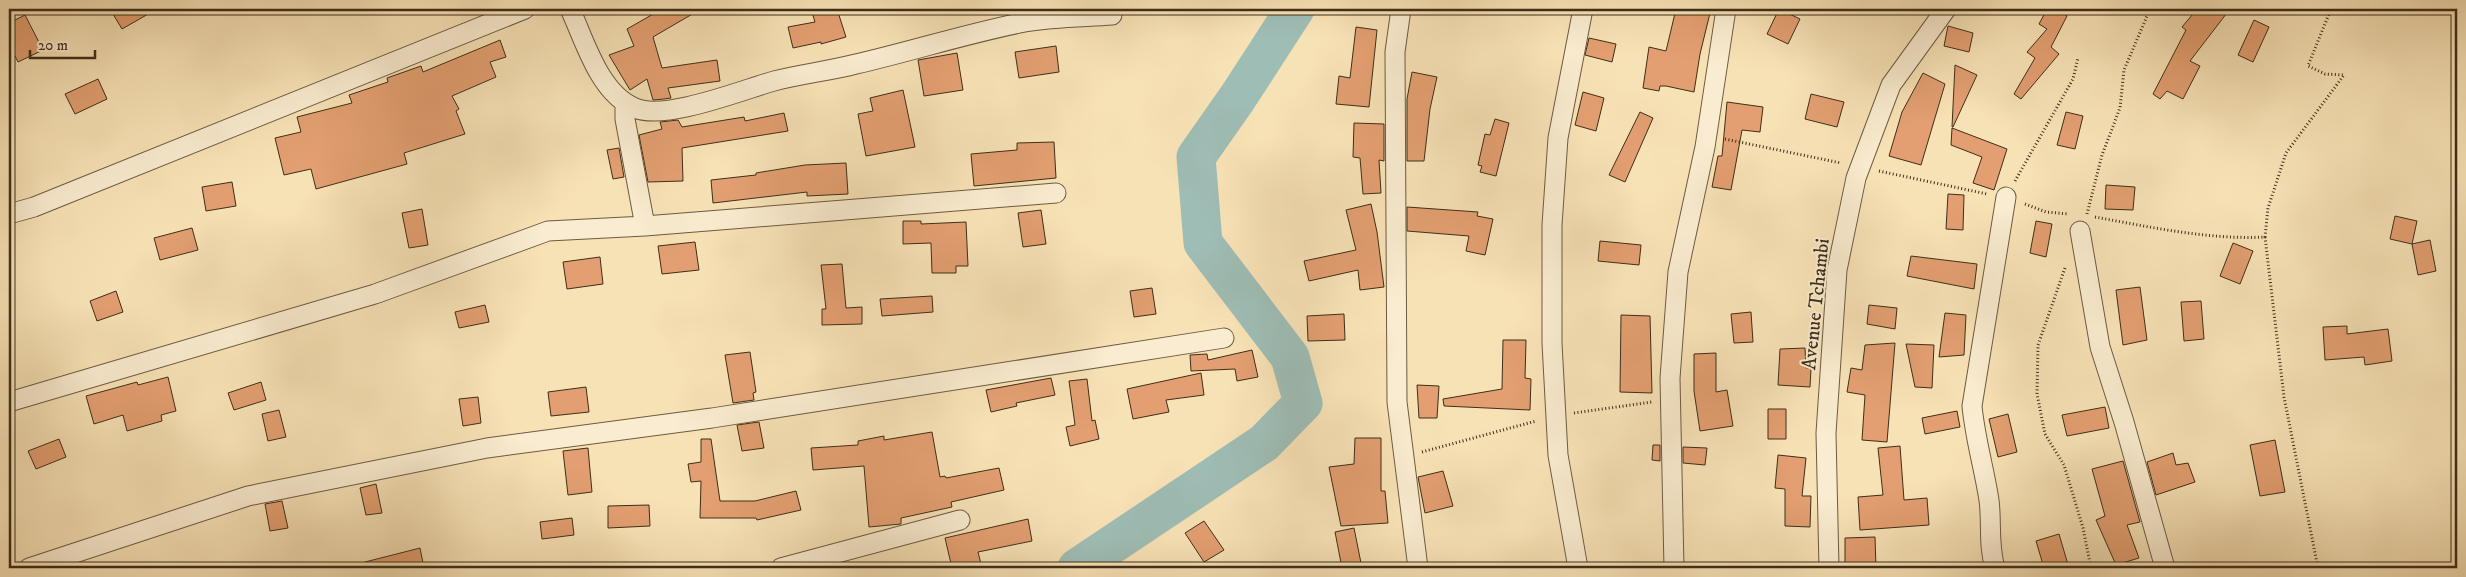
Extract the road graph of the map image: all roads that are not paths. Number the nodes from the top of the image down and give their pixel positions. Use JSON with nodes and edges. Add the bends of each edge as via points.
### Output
{"nodes":[{"id":1,"x":525,"y":9,"type":"edge"},
{"id":2,"x":570,"y":9,"type":"edge"},
{"id":3,"x":1401,"y":9,"type":"edge"},
{"id":4,"x":1583,"y":9,"type":"edge"},
{"id":5,"x":1726,"y":9,"type":"edge"},
{"id":6,"x":1946,"y":9,"type":"edge"},
{"id":7,"x":1112,"y":15,"type":"dead end"},
{"id":8,"x":625,"y":103,"type":"junction"},
{"id":9,"x":1056,"y":192,"type":"dead end"},
{"id":10,"x":2006,"y":197,"type":"road end"},
{"id":11,"x":9,"y":214,"type":"edge"},
{"id":12,"x":645,"y":226,"type":"junction"},
{"id":13,"x":2080,"y":231,"type":"dead end"},
{"id":14,"x":1224,"y":338,"type":"dead end"},
{"id":15,"x":9,"y":402,"type":"edge"},
{"id":16,"x":960,"y":520,"type":"dead end"},
{"id":17,"x":29,"y":568,"type":"edge"},
{"id":18,"x":781,"y":568,"type":"edge"},
{"id":19,"x":1418,"y":568,"type":"edge"},
{"id":20,"x":1578,"y":568,"type":"edge"},
{"id":21,"x":1674,"y":568,"type":"edge"},
{"id":22,"x":1829,"y":568,"type":"edge"},
{"id":23,"x":1995,"y":568,"type":"edge"},
{"id":24,"x":2165,"y":568,"type":"edge"}],
"edges":[{"from":1,"to":11,"type":"street"},
{"from":2,"to":8,"type":"street","via":[[599,71]]},
{"from":3,"to":19,"type":"street","via":[[1395,62],[1398,402]]},
{"from":4,"to":20,"type":"street","via":[[1558,138],[1552,225],[1552,343],[1558,455]]},
{"from":5,"to":21,"type":"street","via":[[1707,134],[1678,272],[1670,378]]},
{"from":6,"to":22,"type":"street","name":"Avenue Tchambi","via":[[1891,85],[1859,168],[1837,270],[1826,433]]},
{"from":7,"to":8,"type":"street","via":[[1026,22],[675,108],[650,112]]},
{"from":8,"to":12,"type":"street","via":[[625,119]]},
{"from":9,"to":12,"type":"street"},
{"from":10,"to":23,"type":"street","via":[[1972,406],[1988,496],[1989,549]]},
{"from":12,"to":15,"type":"street","via":[[548,231],[375,294]]},
{"from":13,"to":24,"type":"street","via":[[2100,347]]},
{"from":14,"to":17,"type":"street","via":[[712,418],[487,448],[242,498]]},
{"from":16,"to":18,"type":"street"}]}
